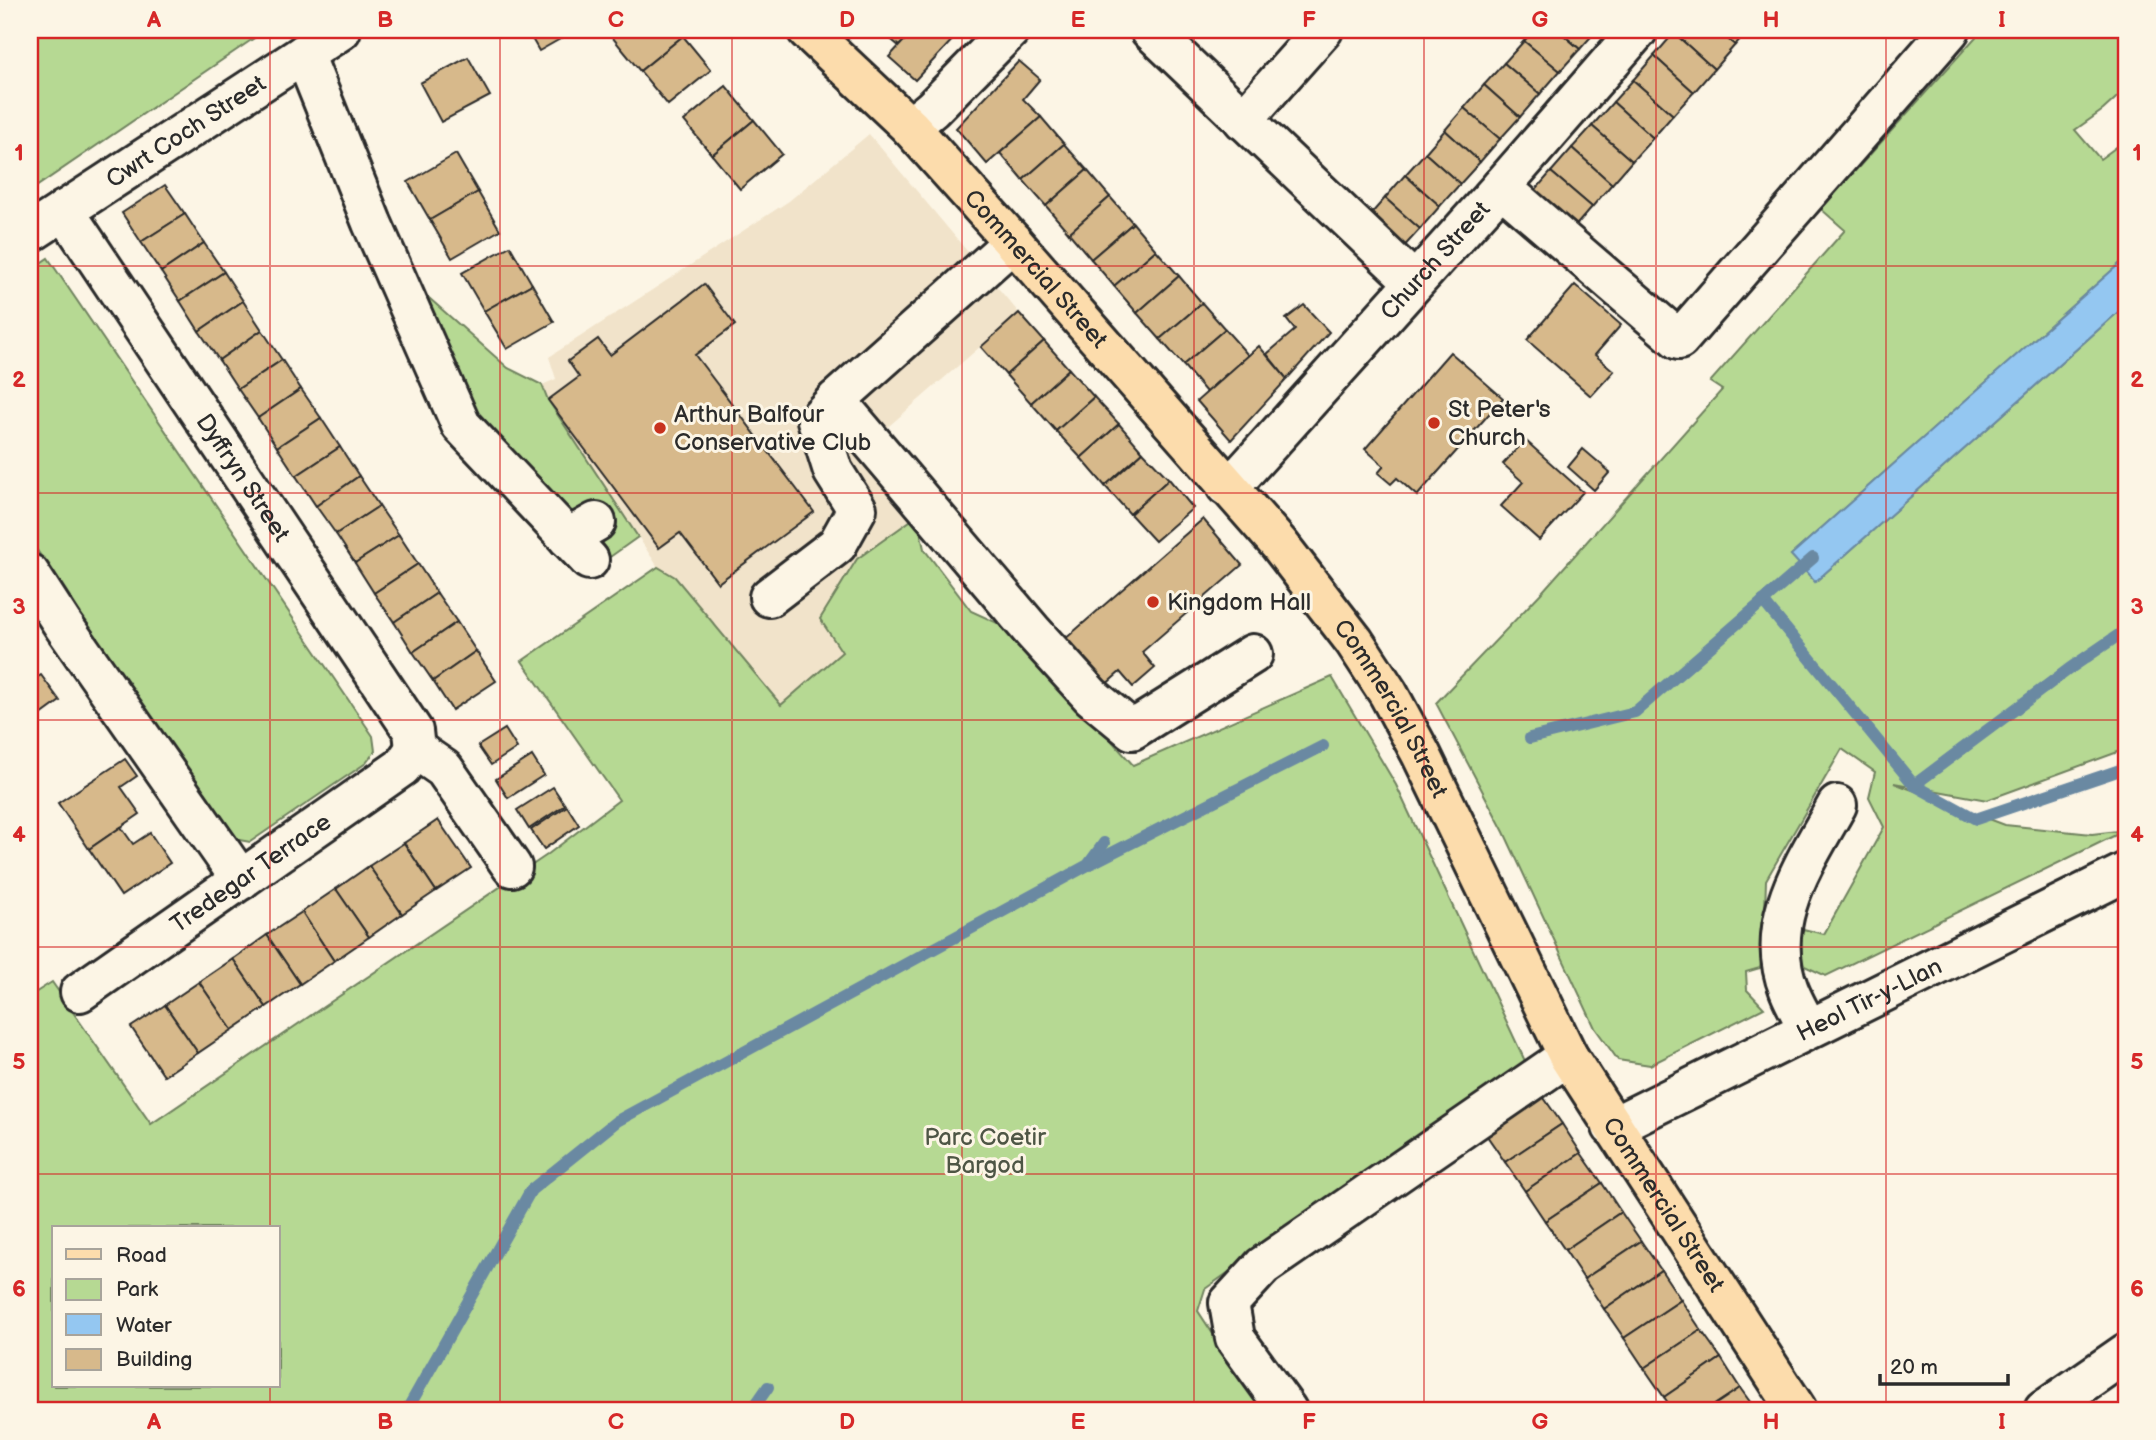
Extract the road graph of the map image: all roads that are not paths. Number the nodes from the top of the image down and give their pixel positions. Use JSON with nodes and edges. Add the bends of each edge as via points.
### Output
{"nodes":[{"id":1,"x":341,"y":30,"type":"edge"},
{"id":2,"x":807,"y":30,"type":"edge"},
{"id":3,"x":1010,"y":30,"type":"edge"},
{"id":4,"x":1150,"y":30,"type":"edge"},
{"id":5,"x":1323,"y":30,"type":"edge"},
{"id":6,"x":1638,"y":30,"type":"edge"},
{"id":7,"x":1950,"y":30,"type":"edge"},
{"id":8,"x":304,"y":54,"type":"junction"},
{"id":9,"x":1243,"y":120,"type":"junction"},
{"id":10,"x":910,"y":127,"type":"junction"},
{"id":11,"x":1501,"y":187,"type":"junction"},
{"id":12,"x":64,"y":210,"type":"junction"},
{"id":13,"x":30,"y":233,"type":"edge"},
{"id":14,"x":1013,"y":242,"type":"junction"},
{"id":15,"x":1415,"y":282,"type":"junction"},
{"id":16,"x":836,"y":400,"type":"junction"},
{"id":17,"x":1226,"y":486,"type":"junction"},
{"id":18,"x":584,"y":540,"type":"dead end"},
{"id":19,"x":30,"y":574,"type":"edge"},
{"id":20,"x":769,"y":597,"type":"dead end"},
{"id":21,"x":1253,"y":653,"type":"dead end"},
{"id":22,"x":415,"y":749,"type":"junction"},
{"id":23,"x":1837,"y":805,"type":"dead end"},
{"id":24,"x":512,"y":867,"type":"dead end"},
{"id":25,"x":2126,"y":872,"type":"edge"},
{"id":26,"x":241,"y":880,"type":"junction"},
{"id":27,"x":80,"y":992,"type":"dead end"},
{"id":28,"x":1808,"y":1029,"type":"junction"},
{"id":29,"x":1568,"y":1056,"type":"junction"},
{"id":30,"x":1612,"y":1127,"type":"junction"},
{"id":31,"x":2126,"y":1353,"type":"edge"},
{"id":32,"x":2063,"y":1405,"type":"edge"},
{"id":33,"x":1287,"y":1410,"type":"edge"},
{"id":34,"x":1797,"y":1410,"type":"edge"}],
"edges":[{"from":1,"to":8,"type":"street","name":"Cwrt Coch Street"},
{"from":2,"to":10,"type":"main road","name":"Commercial Street"},
{"from":3,"to":10,"type":"street"},
{"from":4,"to":9,"type":"street"},
{"from":5,"to":9,"type":"street"},
{"from":6,"to":11,"type":"street","name":"Church Street"},
{"from":7,"to":11,"type":"street","via":[[1679,340]]},
{"from":8,"to":12,"type":"street","name":"Cwrt Coch Street"},
{"from":8,"to":18,"type":"street","via":[[461,425]]},
{"from":9,"to":15,"type":"street"},
{"from":10,"to":14,"type":"main road","name":"Commercial Street"},
{"from":11,"to":15,"type":"street","name":"Church Street"},
{"from":12,"to":13,"type":"street","name":"Cwrt Coch Street"},
{"from":12,"to":22,"type":"street","name":"Dyffryn Street","via":[[413,731]]},
{"from":14,"to":16,"type":"street"},
{"from":14,"to":17,"type":"main road","name":"Commercial Street"},
{"from":15,"to":17,"type":"street","name":"Church Street","via":[[1244,472]]},
{"from":16,"to":20,"type":"street","via":[[817,420],[833,471],[856,509],[837,545]]},
{"from":16,"to":21,"type":"street","via":[[1082,686],[1132,730]]},
{"from":17,"to":29,"type":"main road","name":"Commercial Street","via":[[1279,544],[1388,693]]},
{"from":19,"to":26,"type":"street"},
{"from":22,"to":24,"type":"street","via":[[444,769]]},
{"from":22,"to":26,"type":"street","name":"Tredegar Terrace","via":[[402,767]]},
{"from":23,"to":28,"type":"street","via":[[1792,886],[1780,942],[1789,989]]},
{"from":25,"to":28,"type":"street","name":"Heol Tir-y-Llan"},
{"from":26,"to":27,"type":"street","name":"Tredegar Terrace"},
{"from":28,"to":30,"type":"street","name":"Heol Tir-y-Llan"},
{"from":29,"to":30,"type":"main road","name":"Commercial Street"},
{"from":29,"to":33,"type":"street","via":[[1263,1265],[1229,1303],[1235,1338]]},
{"from":30,"to":34,"type":"main road","name":"Commercial Street"},
{"from":31,"to":32,"type":"street"}]}
